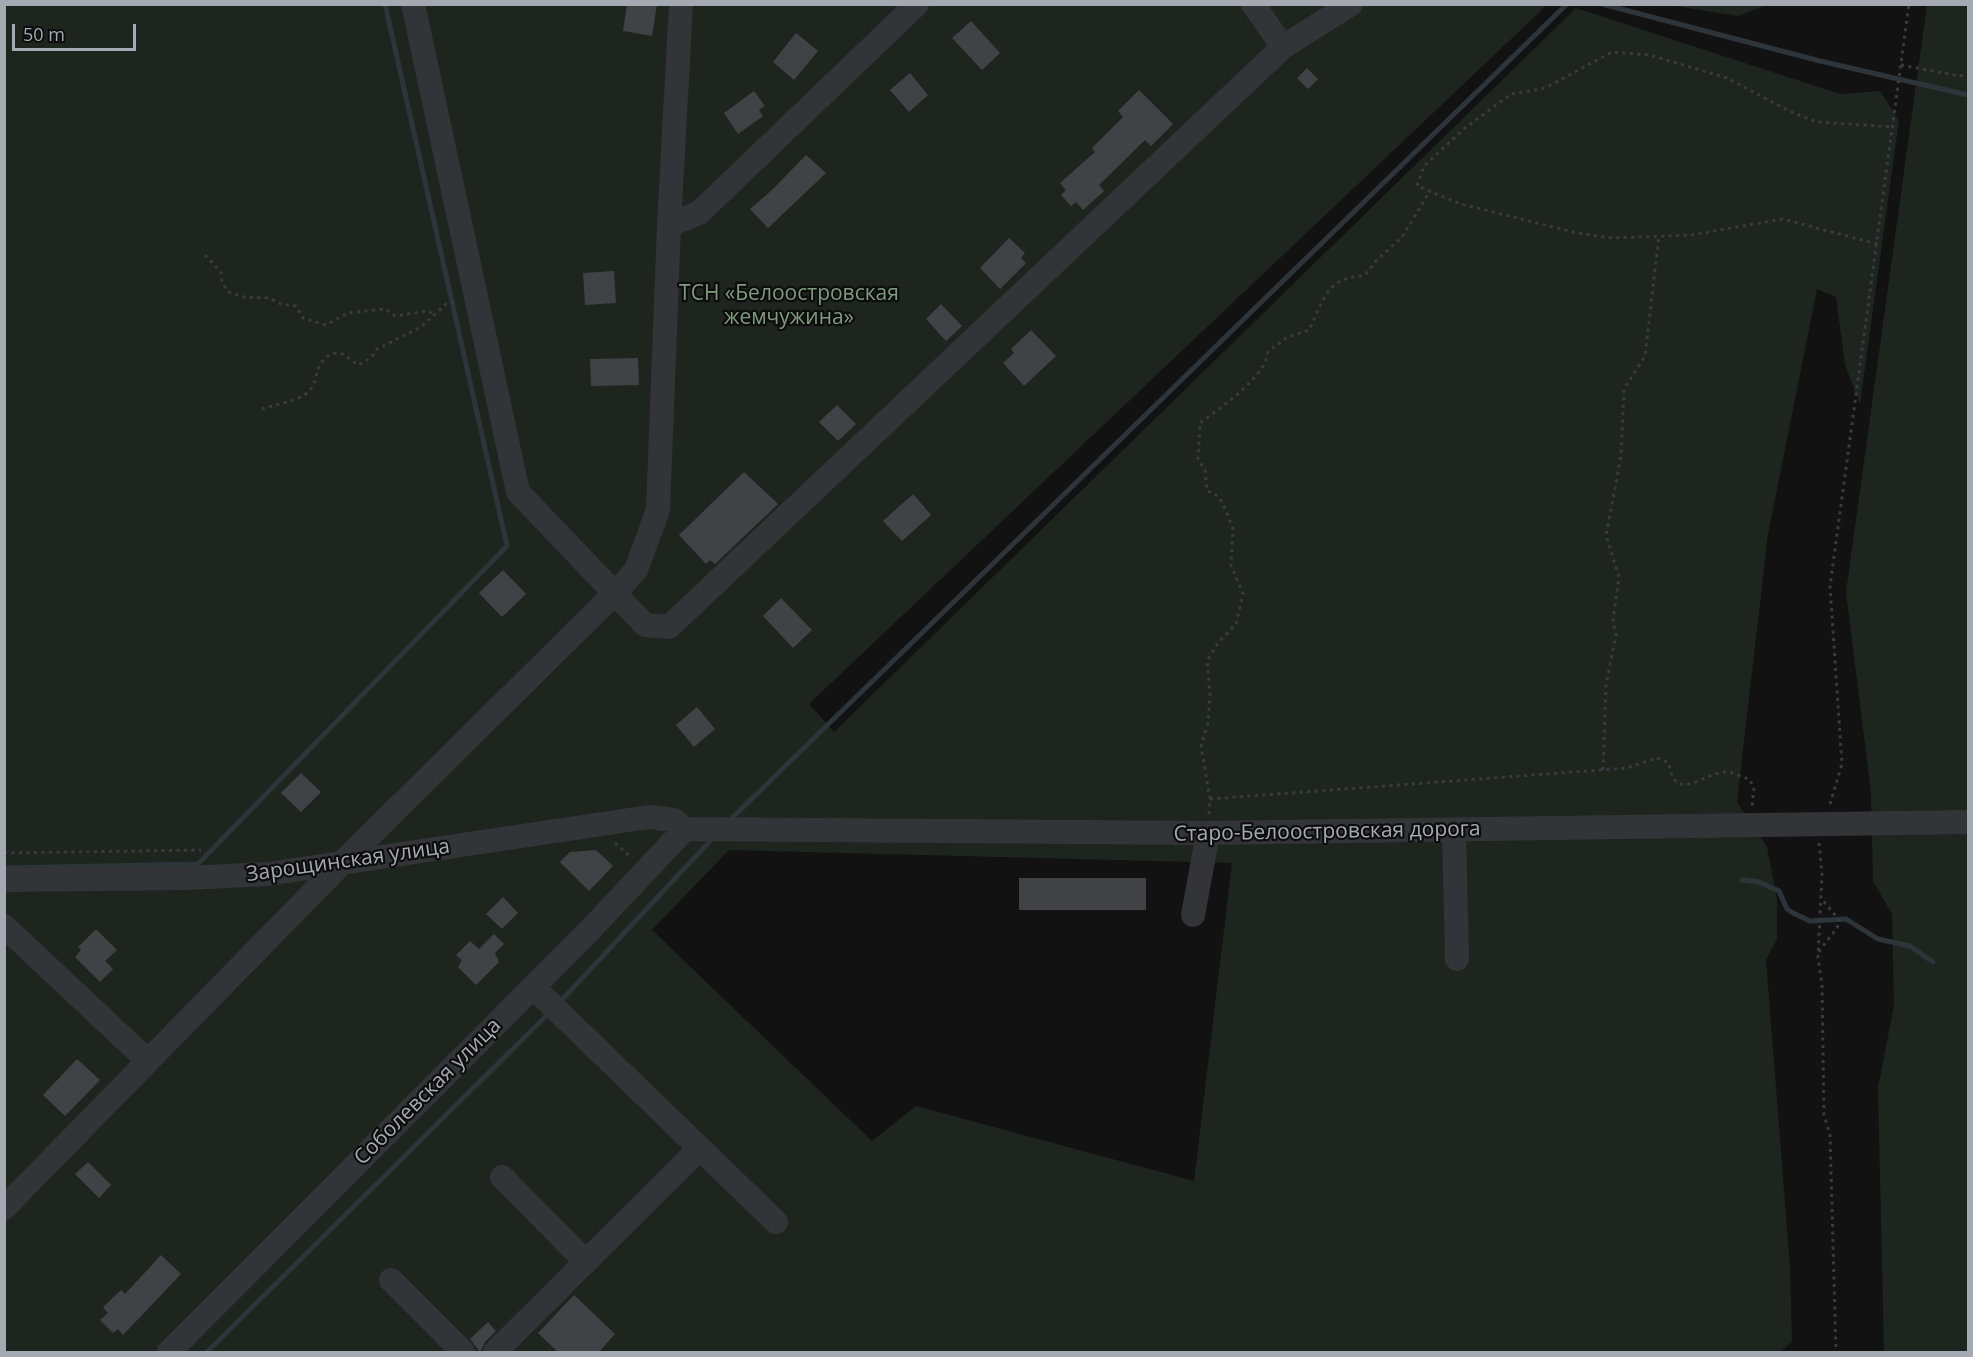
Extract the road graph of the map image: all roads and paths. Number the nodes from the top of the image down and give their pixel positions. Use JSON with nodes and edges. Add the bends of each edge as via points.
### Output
{"nodes":[{"id":1,"x":413,"y":4,"type":"edge"},
{"id":2,"x":681,"y":4,"type":"edge"},
{"id":3,"x":916,"y":4,"type":"edge"},
{"id":4,"x":1252,"y":4,"type":"edge"},
{"id":5,"x":1351,"y":4,"type":"edge"},
{"id":6,"x":1909,"y":4,"type":"edge"},
{"id":7,"x":1283,"y":47,"type":"junction"},
{"id":8,"x":1901,"y":64,"type":"junction"},
{"id":9,"x":1968,"y":74,"type":"edge"},
{"id":10,"x":1893,"y":127,"type":"junction"},
{"id":11,"x":1430,"y":191,"type":"junction"},
{"id":12,"x":669,"y":225,"type":"junction"},
{"id":13,"x":1659,"y":236,"type":"junction"},
{"id":14,"x":1877,"y":244,"type":"junction"},
{"id":15,"x":206,"y":255,"type":"dead end"},
{"id":16,"x":457,"y":302,"type":"dead end"},
{"id":17,"x":434,"y":314,"type":"junction"},
{"id":18,"x":262,"y":409,"type":"dead end"},
{"id":19,"x":614,"y":594,"type":"junction"},
{"id":20,"x":1603,"y":770,"type":"junction"},
{"id":21,"x":1210,"y":799,"type":"junction"},
{"id":22,"x":1968,"y":822,"type":"edge"},
{"id":23,"x":1819,"y":826,"type":"junction"},
{"id":24,"x":1762,"y":827,"type":"junction"},
{"id":25,"x":685,"y":829,"type":"junction"},
{"id":26,"x":1454,"y":831,"type":"junction"},
{"id":27,"x":1208,"y":833,"type":"junction"},
{"id":28,"x":201,"y":850,"type":"dead end"},
{"id":29,"x":4,"y":853,"type":"edge"},
{"id":30,"x":341,"y":864,"type":"junction"},
{"id":31,"x":4,"y":880,"type":"edge"},
{"id":32,"x":1821,"y":897,"type":"junction"},
{"id":33,"x":1193,"y":915,"type":"dead end"},
{"id":34,"x":4,"y":926,"type":"edge"},
{"id":35,"x":1818,"y":954,"type":"junction"},
{"id":36,"x":1457,"y":959,"type":"dead end"},
{"id":37,"x":533,"y":987,"type":"junction"},
{"id":38,"x":148,"y":1061,"type":"junction"},
{"id":39,"x":699,"y":1149,"type":"junction"},
{"id":40,"x":502,"y":1177,"type":"dead end"},
{"id":41,"x":4,"y":1208,"type":"edge"},
{"id":42,"x":776,"y":1222,"type":"dead end"},
{"id":43,"x":586,"y":1262,"type":"junction"},
{"id":44,"x":391,"y":1280,"type":"dead end"},
{"id":45,"x":169,"y":1353,"type":"edge"},
{"id":46,"x":464,"y":1353,"type":"edge"},
{"id":47,"x":495,"y":1353,"type":"edge"},
{"id":48,"x":1836,"y":1353,"type":"edge"}],
"edges":[{"from":1,"to":19,"type":"street","via":[[518,492]]},
{"from":2,"to":12,"type":"street"},
{"from":3,"to":12,"type":"street","via":[[699,213]]},
{"from":4,"to":7,"type":"street"},
{"from":5,"to":7,"type":"street"},
{"from":6,"to":8,"type":"path"},
{"from":7,"to":19,"type":"street","via":[[669,627],[645,625]]},
{"from":8,"to":9,"type":"path","via":[[1960,76]]},
{"from":8,"to":10,"type":"path"},
{"from":10,"to":11,"type":"path","via":[[1817,122],[1727,78],[1650,55],[1612,52],[1545,88],[1511,94],[1466,128],[1424,166],[1417,186]]},
{"from":10,"to":14,"type":"path"},
{"from":11,"to":13,"type":"path","via":[[1461,204],[1577,233],[1612,238]]},
{"from":11,"to":21,"type":"path","via":[[1402,237],[1366,274],[1333,287],[1309,330],[1286,338],[1268,352],[1267,363],[1235,397],[1200,423],[1198,459],[1205,470],[1207,491],[1222,502],[1233,528],[1231,565],[1243,594],[1236,624],[1207,661],[1210,704],[1202,746]]},
{"from":12,"to":19,"type":"street","via":[[658,510],[636,570]]},
{"from":13,"to":14,"type":"path","via":[[1691,235],[1783,219]]},
{"from":13,"to":20,"type":"path","via":[[1645,356],[1624,389],[1621,456],[1606,535],[1619,577],[1613,621],[1616,635],[1606,685]]},
{"from":14,"to":23,"type":"path","via":[[1830,586],[1842,764]]},
{"from":15,"to":17,"type":"path","via":[[221,272],[222,283],[229,292],[296,306],[303,318],[318,324],[326,325],[348,313],[385,309],[395,316],[427,311]]},
{"from":16,"to":17,"type":"path","via":[[446,304]]},
{"from":17,"to":18,"type":"path","via":[[410,334],[377,349],[371,358],[358,365],[343,354],[333,353],[319,363],[306,394]]},
{"from":19,"to":30,"type":"street"},
{"from":20,"to":21,"type":"path"},
{"from":20,"to":24,"type":"path","via":[[1627,768],[1657,758],[1669,763],[1670,773],[1686,784],[1724,772],[1749,779],[1754,787],[1752,807]]},
{"from":21,"to":27,"type":"path"},
{"from":22,"to":23,"type":"street","name":"Старо-Белоостровская дорога"},
{"from":23,"to":24,"type":"street","name":"Старо-Белоостровская дорога"},
{"from":23,"to":32,"type":"path"},
{"from":24,"to":26,"type":"street","name":"Старо-Белоостровская дорога"},
{"from":25,"to":27,"type":"street","name":"Старо-Белоостровская дорога"},
{"from":25,"to":30,"type":"street","name":"Зарощинская улица","via":[[674,820],[649,817]]},
{"from":25,"to":37,"type":"street","name":"Соболевская улица"},
{"from":26,"to":27,"type":"street","name":"Старо-Белоостровская дорога"},
{"from":26,"to":36,"type":"street"},
{"from":27,"to":33,"type":"street"},
{"from":28,"to":29,"type":"path"},
{"from":30,"to":31,"type":"street","name":"Зарощинская улица","via":[[268,874],[187,878]]},
{"from":30,"to":38,"type":"street"},
{"from":32,"to":35,"type":"path"},
{"from":32,"to":35,"type":"path","via":[[1840,921]]},
{"from":34,"to":38,"type":"street"},
{"from":35,"to":48,"type":"path","via":[[1824,1115],[1830,1135]]},
{"from":37,"to":39,"type":"street"},
{"from":37,"to":45,"type":"street","name":"Соболевская улица"},
{"from":38,"to":41,"type":"street"},
{"from":39,"to":42,"type":"street"},
{"from":39,"to":43,"type":"street"},
{"from":40,"to":43,"type":"street"},
{"from":43,"to":47,"type":"street"},
{"from":44,"to":46,"type":"street"}]}
